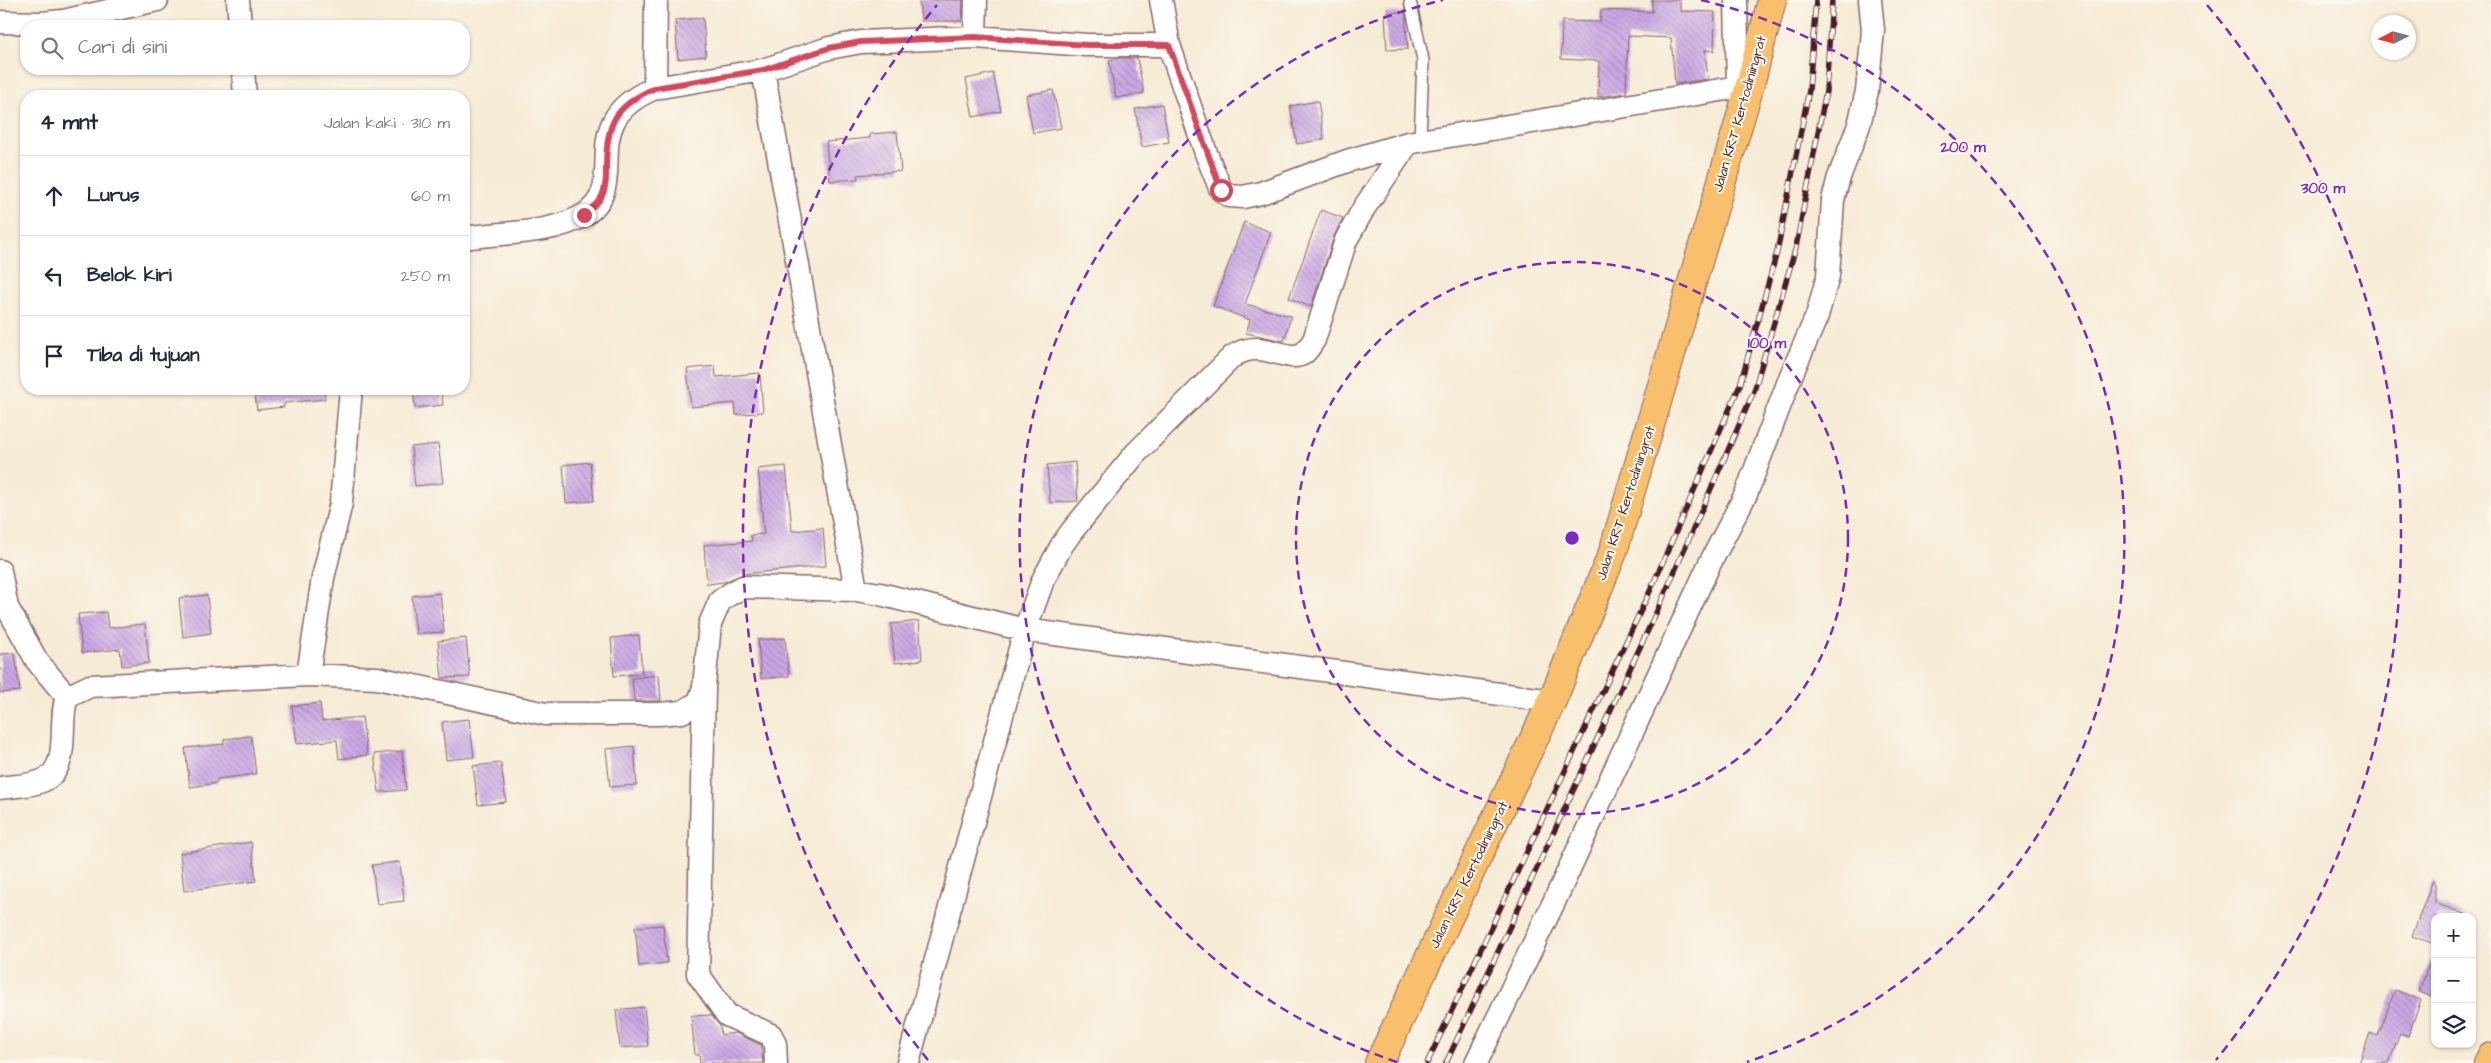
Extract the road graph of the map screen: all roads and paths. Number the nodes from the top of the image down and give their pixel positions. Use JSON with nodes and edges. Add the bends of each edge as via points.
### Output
{"nodes":[{"id":1,"x":157,"y":0,"type":"edge"},
{"id":2,"x":238,"y":0,"type":"edge"},
{"id":3,"x":656,"y":0,"type":"edge"},
{"id":4,"x":976,"y":0,"type":"edge"},
{"id":5,"x":1161,"y":0,"type":"edge"},
{"id":6,"x":1736,"y":0,"type":"edge"},
{"id":7,"x":1772,"y":0,"type":"edge"},
{"id":8,"x":1870,"y":0,"type":"edge"},
{"id":9,"x":1410,"y":1,"type":"dead end"},
{"id":10,"x":70,"y":20,"type":"edge"},
{"id":11,"x":240,"y":20,"type":"edge"},
{"id":12,"x":0,"y":22,"type":"edge"},
{"id":13,"x":20,"y":22,"type":"edge"},
{"id":14,"x":975,"y":37,"type":"junction"},
{"id":15,"x":1169,"y":45,"type":"junction"},
{"id":16,"x":763,"y":70,"type":"junction"},
{"id":17,"x":243,"y":75,"type":"edge"},
{"id":18,"x":1744,"y":86,"type":"junction"},
{"id":19,"x":655,"y":88,"type":"junction"},
{"id":20,"x":245,"y":90,"type":"edge"},
{"id":21,"x":1414,"y":142,"type":"junction"},
{"id":22,"x":470,"y":237,"type":"edge"},
{"id":23,"x":350,"y":395,"type":"edge"},
{"id":24,"x":0,"y":571,"type":"edge"},
{"id":25,"x":856,"y":590,"type":"junction"},
{"id":26,"x":1025,"y":630,"type":"junction"},
{"id":27,"x":308,"y":675,"type":"junction"},
{"id":28,"x":704,"y":687,"type":"junction"},
{"id":29,"x":67,"y":697,"type":"junction"},
{"id":30,"x":1552,"y":701,"type":"junction"},
{"id":31,"x":0,"y":788,"type":"edge"},
{"id":32,"x":2491,"y":1057,"type":"edge"},
{"id":33,"x":776,"y":1063,"type":"edge"},
{"id":34,"x":908,"y":1063,"type":"edge"},
{"id":35,"x":1379,"y":1063,"type":"edge"},
{"id":36,"x":1476,"y":1063,"type":"edge"},
{"id":37,"x":2488,"y":1063,"type":"edge"}],
"edges":[{"from":1,"to":10,"type":"street"},
{"from":2,"to":11,"type":"street"},
{"from":3,"to":19,"type":"street"},
{"from":4,"to":14,"type":"street"},
{"from":5,"to":15,"type":"street"},
{"from":6,"to":18,"type":"street"},
{"from":7,"to":18,"type":"main road","name":"Jalan KRT Kertodiniingrat"},
{"from":8,"to":36,"type":"street","via":[[1873,30],[1867,91],[1833,200],[1828,276],[1817,316],[1746,494],[1709,565]]},
{"from":9,"to":21,"type":"lane","via":[[1423,60]]},
{"from":12,"to":13,"type":"street"},
{"from":14,"to":15,"type":"street","via":[[1087,45]]},
{"from":14,"to":16,"type":"street","via":[[861,42],[829,48]]},
{"from":15,"to":21,"type":"street","via":[[1214,175],[1221,190],[1230,196],[1261,193]]},
{"from":16,"to":19,"type":"street"},
{"from":16,"to":25,"type":"street"},
{"from":17,"to":20,"type":"street"},
{"from":18,"to":21,"type":"street"},
{"from":18,"to":30,"type":"main road","name":"Jalan KRT Kertodiniingrat","via":[[1613,552]]},
{"from":19,"to":22,"type":"street","via":[[640,95],[612,121],[607,135],[606,182],[602,195],[584,215],[552,228]]},
{"from":21,"to":26,"type":"street","via":[[1364,208],[1346,240],[1314,340],[1306,352],[1296,356],[1268,349],[1247,349],[1232,357],[1203,383],[1136,453],[1067,538],[1043,580]]},
{"from":23,"to":27,"type":"street","via":[[341,503],[323,578]]},
{"from":24,"to":29,"type":"street","via":[[7,607],[37,660]]},
{"from":25,"to":26,"type":"street"},
{"from":25,"to":28,"type":"street","via":[[743,587],[730,594],[720,601],[710,624]]},
{"from":26,"to":30,"type":"street"},
{"from":26,"to":34,"type":"street"},
{"from":27,"to":28,"type":"street","via":[[377,678],[546,714],[682,712],[699,702]]},
{"from":27,"to":29,"type":"street","via":[[90,686]]},
{"from":28,"to":33,"type":"street","via":[[698,974],[727,1015],[771,1035]]},
{"from":29,"to":31,"type":"street","via":[[56,771],[40,782]]},
{"from":30,"to":35,"type":"main road","name":"Jalan KRT Kertodiniingrat"},
{"from":32,"to":37,"type":"main road"}]}
